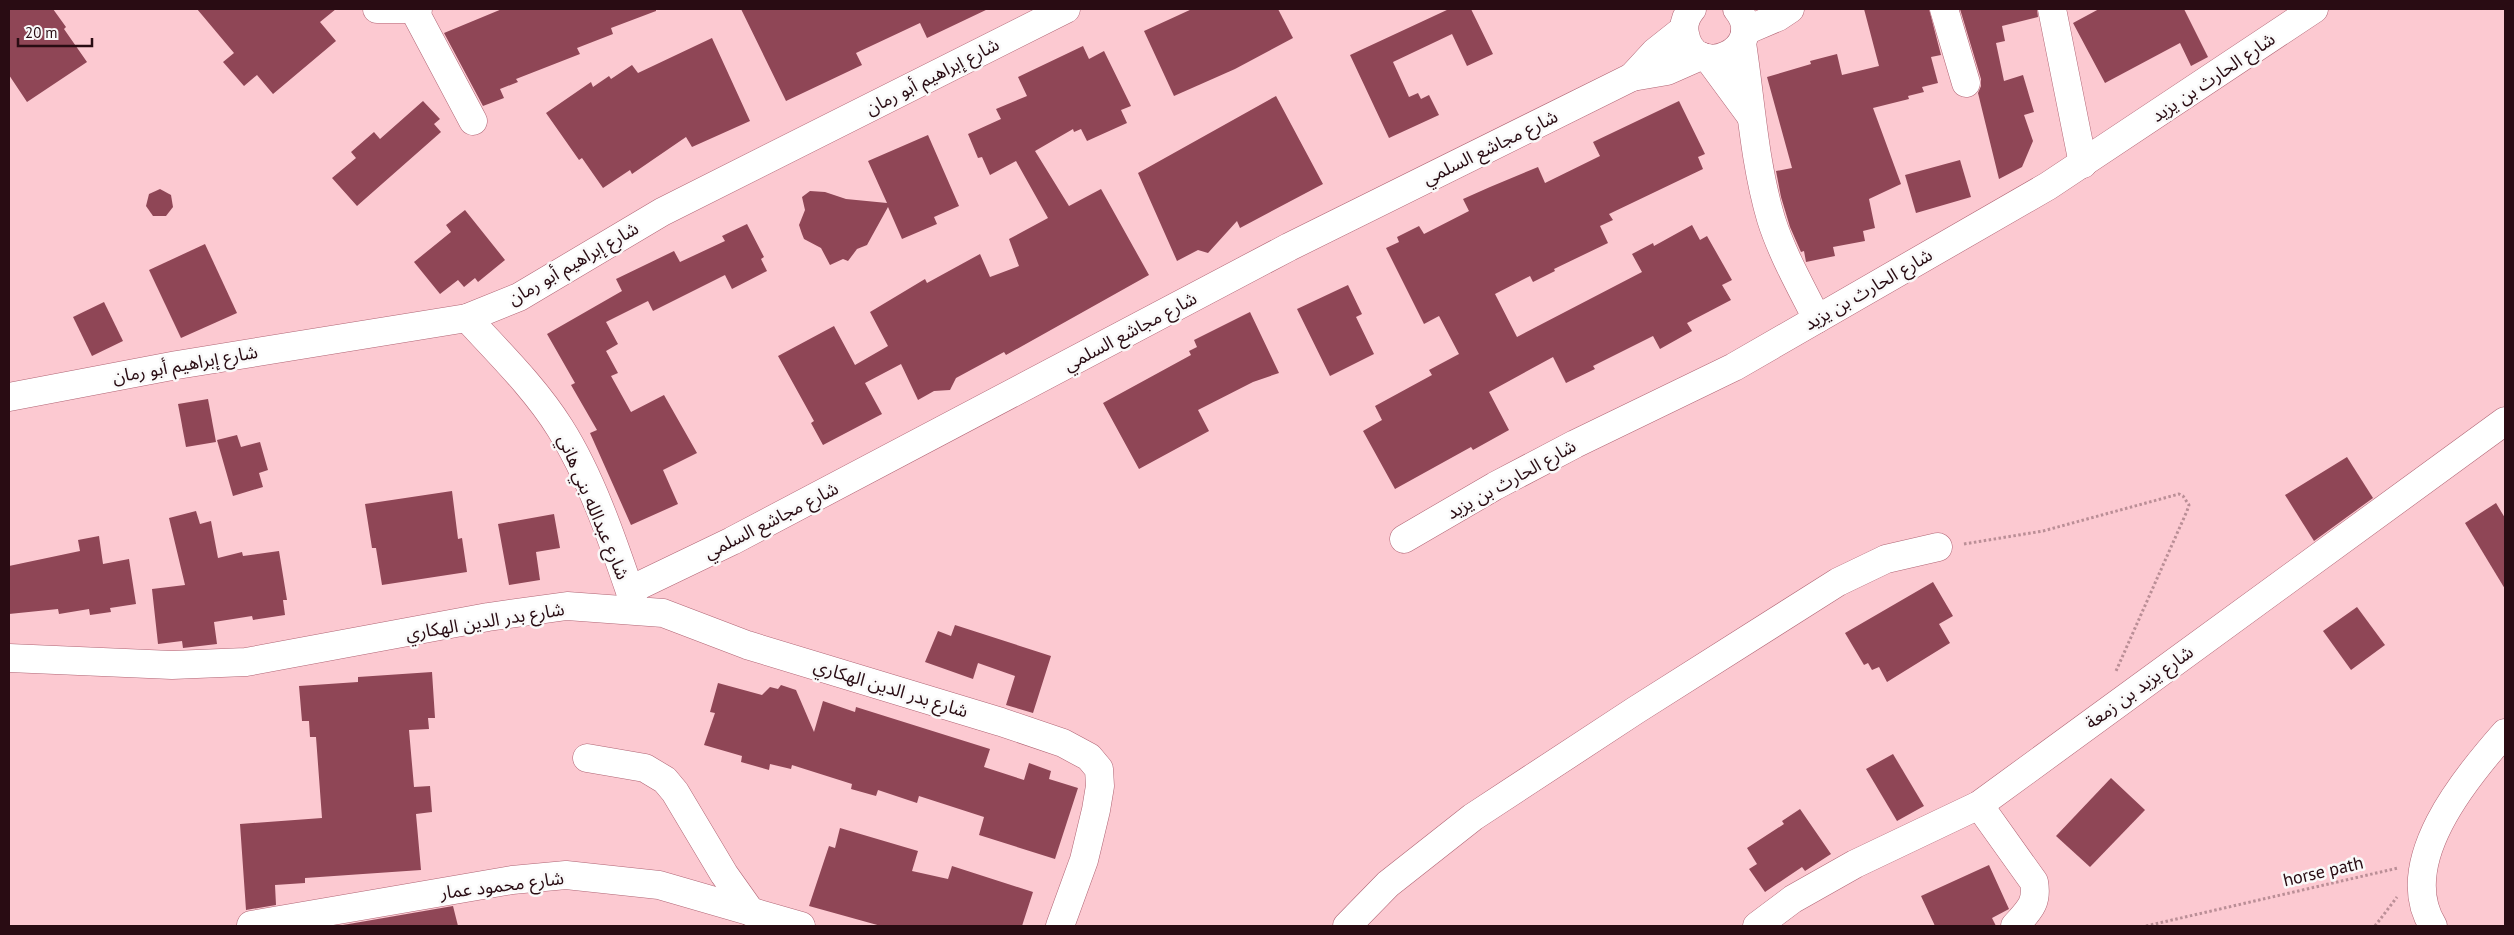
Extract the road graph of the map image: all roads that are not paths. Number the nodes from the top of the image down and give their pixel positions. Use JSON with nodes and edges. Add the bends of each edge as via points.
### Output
{"nodes":[{"id":1,"x":377,"y":9,"type":"edge"},
{"id":2,"x":1066,"y":9,"type":"edge"},
{"id":3,"x":1790,"y":9,"type":"edge"},
{"id":4,"x":1944,"y":9,"type":"edge"},
{"id":5,"x":2052,"y":9,"type":"edge"},
{"id":6,"x":2314,"y":9,"type":"edge"},
{"id":7,"x":416,"y":10,"type":"edge"},
{"id":8,"x":1685,"y":16,"type":"edge"},
{"id":9,"x":1741,"y":28,"type":"edge"},
{"id":10,"x":1704,"y":57,"type":"junction"},
{"id":11,"x":1632,"y":77,"type":"junction"},
{"id":12,"x":1966,"y":83,"type":"dead end"},
{"id":13,"x":1750,"y":114,"type":"junction"},
{"id":14,"x":473,"y":121,"type":"dead end"},
{"id":15,"x":2083,"y":164,"type":"junction"},
{"id":16,"x":467,"y":318,"type":"junction"},
{"id":17,"x":1817,"y":319,"type":"junction"},
{"id":18,"x":9,"y":397,"type":"edge"},
{"id":19,"x":2505,"y":421,"type":"edge"},
{"id":20,"x":1404,"y":539,"type":"dead end"},
{"id":21,"x":1938,"y":547,"type":"road end"},
{"id":22,"x":633,"y":600,"type":"junction"},
{"id":23,"x":9,"y":658,"type":"edge"},
{"id":24,"x":2505,"y":733,"type":"edge"},
{"id":25,"x":587,"y":758,"type":"dead end"},
{"id":26,"x":1979,"y":805,"type":"junction"},
{"id":27,"x":751,"y":912,"type":"junction"},
{"id":28,"x":251,"y":925,"type":"dead end"},
{"id":29,"x":801,"y":926,"type":"edge"},
{"id":30,"x":1060,"y":926,"type":"edge"},
{"id":31,"x":1347,"y":926,"type":"edge"},
{"id":32,"x":1757,"y":926,"type":"edge"},
{"id":33,"x":2015,"y":926,"type":"edge"},
{"id":34,"x":2433,"y":926,"type":"edge"}],
"edges":[{"from":1,"to":7,"type":"street"},
{"from":2,"to":16,"type":"street","name":"شارع إبراهيم أبو رمان","via":[[662,212],[519,297]]},
{"from":3,"to":9,"type":"street"},
{"from":4,"to":12,"type":"street"},
{"from":5,"to":15,"type":"street"},
{"from":6,"to":15,"type":"street","name":"شارع الحارث بن يزيد"},
{"from":7,"to":14,"type":"street"},
{"from":8,"to":10,"type":"street","via":[[1688,45]]},
{"from":8,"to":11,"type":"street","name":"شارع مجاشع السلمي"},
{"from":9,"to":10,"type":"street","name":"شارع مجاشع السلمي","via":[[1727,56]]},
{"from":9,"to":13,"type":"street"},
{"from":10,"to":11,"type":"street","name":"شارع مجاشع السلمي","via":[[1667,70]]},
{"from":10,"to":13,"type":"street"},
{"from":11,"to":22,"type":"street","name":"شارع مجاشع السلمي","via":[[1289,247],[732,541]]},
{"from":13,"to":17,"type":"street","via":[[1759,172],[1772,220],[1791,268]]},
{"from":15,"to":17,"type":"street","name":"شارع الحارث بن يزيد"},
{"from":16,"to":18,"type":"street","name":"شارع إبراهيم أبو رمان","via":[[178,365]]},
{"from":16,"to":22,"type":"street","name":"شارع عبدالله بني هاني","via":[[560,427],[584,475]]},
{"from":17,"to":20,"type":"street","name":"شارع الحارث بن يزيد","via":[[1734,367],[1494,486]]},
{"from":19,"to":26,"type":"street","name":"شارع يزيد بن زمعة"},
{"from":21,"to":31,"type":"street","via":[[1886,559],[1838,582],[1636,710],[1474,817],[1388,884]]},
{"from":22,"to":23,"type":"street","name":"شارع بدر الدين الهكاري","via":[[498,615],[246,662],[172,666]]},
{"from":22,"to":30,"type":"street","name":"شارع بدر الدين الهكاري","via":[[747,645],[1001,722],[1063,743],[1089,757],[1098,769],[1100,786],[1096,810],[1084,860]]},
{"from":24,"to":34,"type":"street","via":[[2469,775],[2432,838],[2422,884],[2424,902]]},
{"from":25,"to":27,"type":"street","via":[[645,768],[665,780],[676,792],[724,874]]},
{"from":26,"to":32,"type":"street","name":"شارع يزيد بن زمعة","via":[[1854,864],[1793,899]]},
{"from":26,"to":33,"type":"street","via":[[2034,882],[2036,895],[2031,908]]},
{"from":27,"to":28,"type":"street","name":"شارع محمود عمار","via":[[659,885],[566,875],[512,880]]},
{"from":27,"to":29,"type":"street","name":"شارع محمود عمار"}]}
